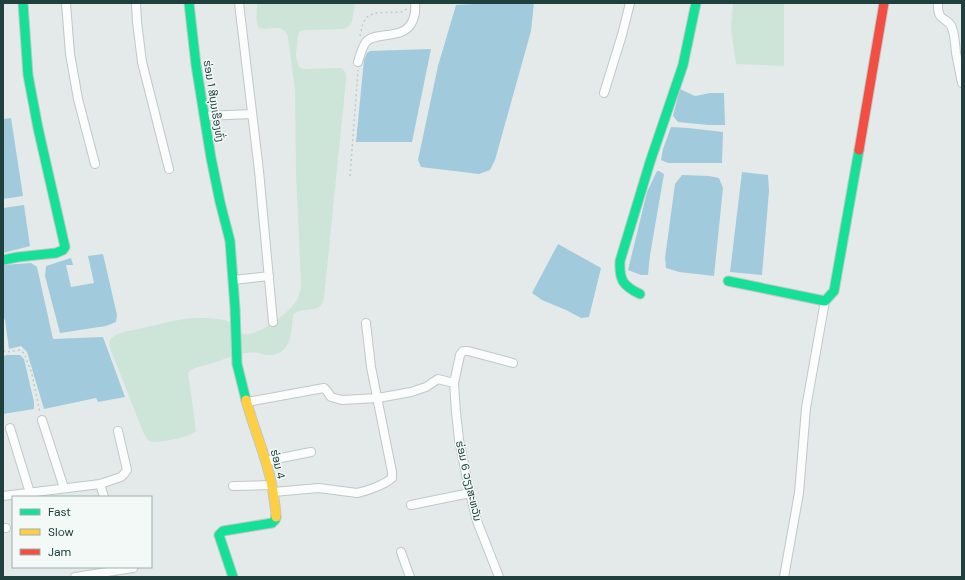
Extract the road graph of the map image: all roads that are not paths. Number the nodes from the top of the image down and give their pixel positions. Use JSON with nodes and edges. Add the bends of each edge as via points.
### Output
{"nodes":[{"id":1,"x":23,"y":3,"type":"edge"},
{"id":2,"x":66,"y":3,"type":"edge"},
{"id":3,"x":136,"y":3,"type":"edge"},
{"id":4,"x":190,"y":3,"type":"edge"},
{"id":5,"x":239,"y":3,"type":"edge"},
{"id":6,"x":630,"y":3,"type":"edge"},
{"id":7,"x":696,"y":3,"type":"edge"},
{"id":8,"x":884,"y":3,"type":"edge"},
{"id":9,"x":938,"y":3,"type":"edge"},
{"id":10,"x":412,"y":6,"type":"edge"},
{"id":11,"x":358,"y":62,"type":"road end"},
{"id":12,"x":962,"y":83,"type":"edge"},
{"id":13,"x":604,"y":92,"type":"dead end"},
{"id":14,"x":252,"y":114,"type":"junction"},
{"id":15,"x":204,"y":116,"type":"junction"},
{"id":16,"x":95,"y":164,"type":"dead end"},
{"id":17,"x":169,"y":169,"type":"dead end"},
{"id":18,"x":3,"y":260,"type":"edge"},
{"id":19,"x":269,"y":276,"type":"junction"},
{"id":20,"x":233,"y":280,"type":"junction"},
{"id":21,"x":728,"y":280,"type":"dead end"},
{"id":22,"x":640,"y":294,"type":"dead end"},
{"id":23,"x":825,"y":301,"type":"junction"},
{"id":24,"x":273,"y":322,"type":"dead end"},
{"id":25,"x":366,"y":323,"type":"dead end"},
{"id":26,"x":513,"y":363,"type":"dead end"},
{"id":27,"x":454,"y":383,"type":"junction"},
{"id":28,"x":378,"y":398,"type":"junction"},
{"id":29,"x":247,"y":402,"type":"junction"},
{"id":30,"x":42,"y":420,"type":"road end"},
{"id":31,"x":10,"y":428,"type":"dead end"},
{"id":32,"x":118,"y":431,"type":"dead end"},
{"id":33,"x":311,"y":452,"type":"dead end"},
{"id":34,"x":266,"y":461,"type":"junction"},
{"id":35,"x":100,"y":484,"type":"junction"},
{"id":36,"x":233,"y":486,"type":"dead end"},
{"id":37,"x":64,"y":488,"type":"junction"},
{"id":38,"x":272,"y":488,"type":"junction"},
{"id":39,"x":30,"y":493,"type":"junction"},
{"id":40,"x":470,"y":493,"type":"junction"},
{"id":41,"x":3,"y":496,"type":"edge"},
{"id":42,"x":104,"y":496,"type":"edge"},
{"id":43,"x":411,"y":505,"type":"dead end"},
{"id":44,"x":401,"y":552,"type":"dead end"},
{"id":45,"x":133,"y":568,"type":"edge"},
{"id":46,"x":75,"y":577,"type":"edge"},
{"id":47,"x":136,"y":577,"type":"edge"},
{"id":48,"x":233,"y":577,"type":"edge"},
{"id":49,"x":410,"y":577,"type":"edge"},
{"id":50,"x":499,"y":577,"type":"edge"},
{"id":51,"x":784,"y":577,"type":"edge"}],
"edges":[{"from":1,"to":18,"type":"street","via":[[28,75],[64,247],[56,253]]},
{"from":2,"to":16,"type":"street","via":[[70,54],[78,99]]},
{"from":3,"to":17,"type":"street","via":[[142,62]]},
{"from":4,"to":15,"type":"street","name":"ຮ່ອມ 1 ສີບຸນເຮືອງທົ່ງ"},
{"from":5,"to":14,"type":"street"},
{"from":6,"to":13,"type":"street"},
{"from":7,"to":22,"type":"street","via":[[683,65],[620,261],[619,273],[622,282]]},
{"from":8,"to":23,"type":"street","via":[[834,291]]},
{"from":9,"to":12,"type":"street","via":[[941,18],[951,25],[954,33]]},
{"from":10,"to":11,"type":"street","via":[[416,10],[409,27],[400,33],[367,40]]},
{"from":14,"to":15,"type":"street"},
{"from":14,"to":19,"type":"street"},
{"from":15,"to":20,"type":"street","name":"ຮ່ອມ 1 ສີບຸນເຮືອງທົ່ງ","via":[[230,242]]},
{"from":19,"to":20,"type":"street"},
{"from":19,"to":24,"type":"street"},
{"from":20,"to":29,"type":"street","name":"ຮ່ອມ 4","via":[[237,364]]},
{"from":21,"to":23,"type":"street"},
{"from":23,"to":51,"type":"street","via":[[806,408],[799,493]]},
{"from":25,"to":28,"type":"street","via":[[371,367]]},
{"from":26,"to":27,"type":"street","name":"ຮ່ອມ 6 ວຽງສະຫວັນ","via":[[468,350],[463,351]]},
{"from":27,"to":28,"type":"street","via":[[438,380],[411,392]]},
{"from":27,"to":40,"type":"street","name":"ຮ່ອມ 6 ວຽງສະຫວັນ","via":[[457,426]]},
{"from":28,"to":29,"type":"street","via":[[342,400],[331,397],[324,388]]},
{"from":28,"to":38,"type":"street","via":[[392,472],[392,478],[388,482],[362,492],[319,488]]},
{"from":29,"to":34,"type":"street","name":"ຮ່ອມ 4"},
{"from":30,"to":37,"type":"street"},
{"from":31,"to":39,"type":"street"},
{"from":32,"to":35,"type":"street","via":[[127,470],[121,477]]},
{"from":33,"to":34,"type":"street"},
{"from":34,"to":38,"type":"street","name":"ຮ່ອມ 4"},
{"from":35,"to":37,"type":"street"},
{"from":35,"to":42,"type":"street"},
{"from":36,"to":38,"type":"street"},
{"from":37,"to":39,"type":"street"},
{"from":38,"to":48,"type":"street","name":"ຮ່ອມ 4","via":[[276,516],[272,523],[223,531],[219,535]]},
{"from":39,"to":41,"type":"street"},
{"from":40,"to":43,"type":"street"},
{"from":40,"to":50,"type":"street","name":"ຮ່ອມ 6 ວຽງສະຫວັນ","via":[[477,520]]},
{"from":44,"to":49,"type":"street"},
{"from":45,"to":46,"type":"street"},
{"from":45,"to":47,"type":"street"}]}
